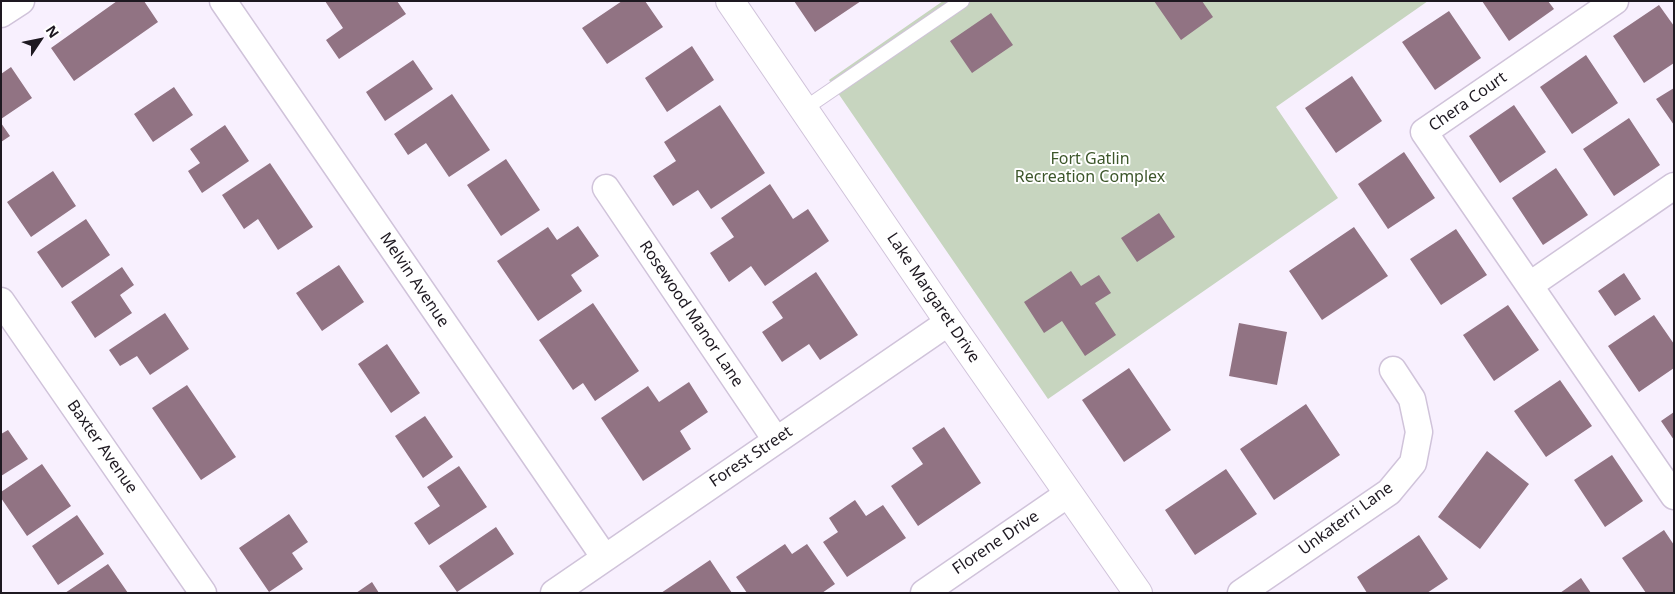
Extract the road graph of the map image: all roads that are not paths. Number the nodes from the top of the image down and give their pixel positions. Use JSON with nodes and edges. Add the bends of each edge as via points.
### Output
{"nodes":[{"id":1,"x":21,"y":1,"type":"edge"},
{"id":2,"x":223,"y":1,"type":"edge"},
{"id":3,"x":730,"y":1,"type":"edge"},
{"id":4,"x":962,"y":1,"type":"edge"},
{"id":5,"x":1615,"y":1,"type":"edge"},
{"id":6,"x":1,"y":14,"type":"edge"},
{"id":7,"x":804,"y":109,"type":"junction"},
{"id":8,"x":1674,"y":186,"type":"edge"},
{"id":9,"x":606,"y":188,"type":"dead end"},
{"id":10,"x":1530,"y":285,"type":"junction"},
{"id":11,"x":1,"y":301,"type":"edge"},
{"id":12,"x":949,"y":322,"type":"junction"},
{"id":13,"x":1393,"y":370,"type":"dead end"},
{"id":14,"x":776,"y":440,"type":"junction"},
{"id":15,"x":1068,"y":494,"type":"junction"},
{"id":16,"x":1674,"y":496,"type":"edge"},
{"id":17,"x":605,"y":558,"type":"junction"},
{"id":18,"x":203,"y":593,"type":"edge"},
{"id":19,"x":554,"y":593,"type":"edge"},
{"id":20,"x":924,"y":593,"type":"edge"},
{"id":21,"x":1138,"y":593,"type":"edge"},
{"id":22,"x":1241,"y":593,"type":"edge"}],
"edges":[{"from":1,"to":6,"type":"street"},
{"from":2,"to":17,"type":"street","name":"Melvin Avenue"},
{"from":3,"to":7,"type":"street","name":"Lake Margaret Drive"},
{"from":4,"to":7,"type":"lane"},
{"from":5,"to":10,"type":"street","name":"Chera Court","via":[[1424,132]]},
{"from":7,"to":12,"type":"street","name":"Lake Margaret Drive"},
{"from":8,"to":10,"type":"street"},
{"from":9,"to":14,"type":"street","name":"Rosewood Manor Lane"},
{"from":10,"to":16,"type":"street","name":"Chera Court"},
{"from":11,"to":18,"type":"street","name":"Baxter Avenue"},
{"from":12,"to":14,"type":"street","name":"Forest Street"},
{"from":12,"to":15,"type":"street","name":"Lake Margaret Drive"},
{"from":13,"to":22,"type":"street","name":"Unkaterri Lane","via":[[1412,399],[1419,432],[1413,463],[1389,492]]},
{"from":14,"to":17,"type":"street","name":"Forest Street"},
{"from":15,"to":20,"type":"street","name":"Florene Drive"},
{"from":15,"to":21,"type":"street","name":"Lake Margaret Drive"},
{"from":17,"to":19,"type":"street","name":"Forest Street"}]}
